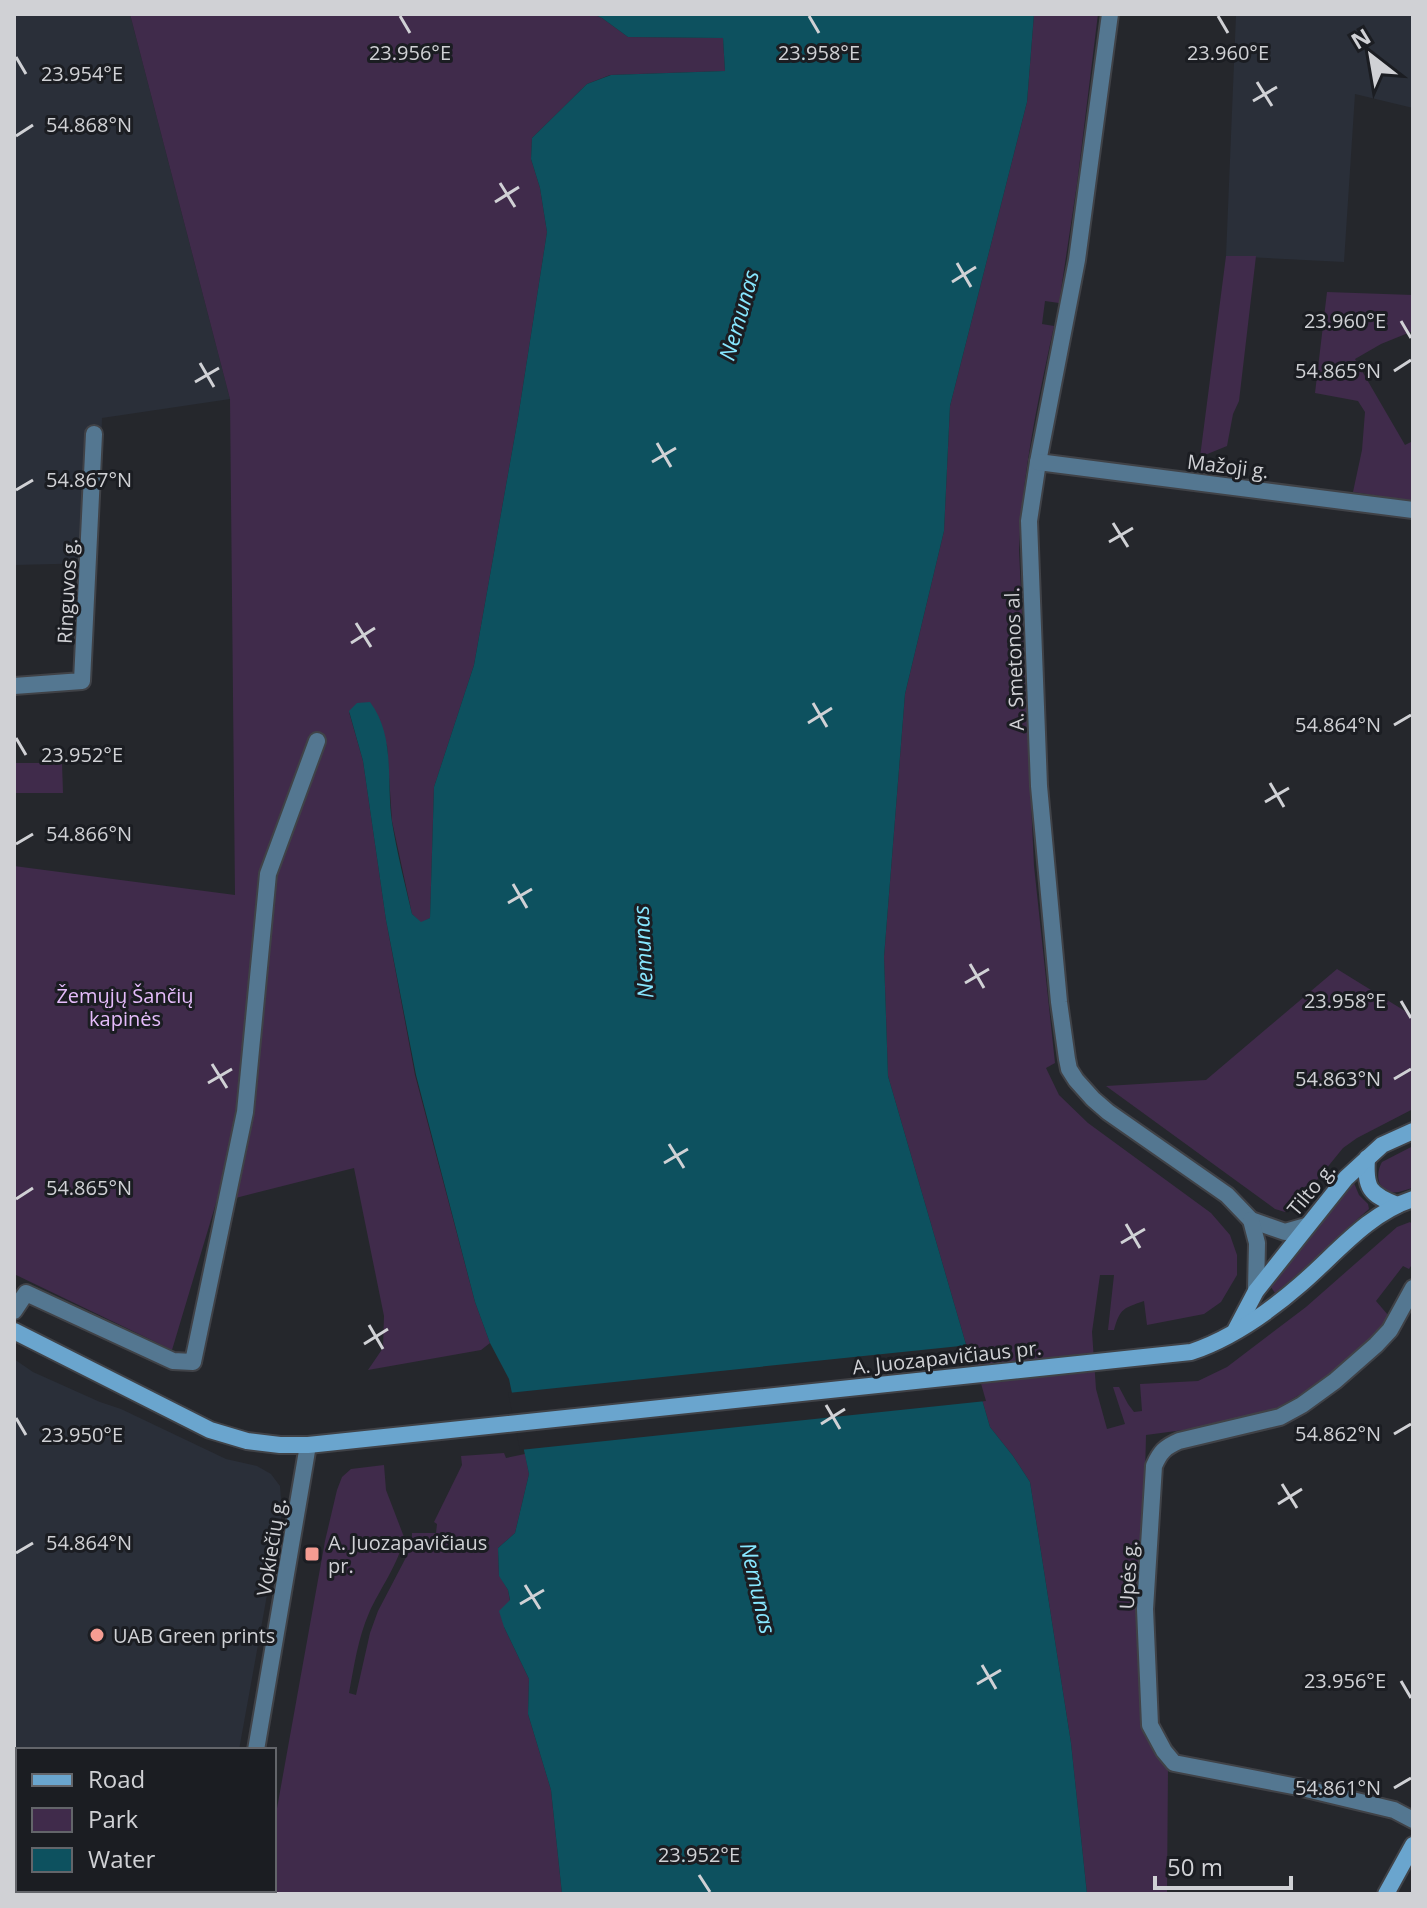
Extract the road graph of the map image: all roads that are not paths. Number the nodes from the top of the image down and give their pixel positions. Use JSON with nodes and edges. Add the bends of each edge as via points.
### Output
{"nodes":[{"id":1,"x":1110,"y":14,"type":"edge"},
{"id":2,"x":94,"y":434,"type":"dead end"},
{"id":3,"x":1038,"y":462,"type":"junction"},
{"id":4,"x":1413,"y":510,"type":"edge"},
{"id":5,"x":14,"y":686,"type":"edge"},
{"id":6,"x":317,"y":741,"type":"dead end"},
{"id":7,"x":1413,"y":1131,"type":"edge"},
{"id":8,"x":1367,"y":1158,"type":"junction"},
{"id":9,"x":1408,"y":1202,"type":"edge"},
{"id":10,"x":1251,"y":1220,"type":"junction"},
{"id":11,"x":1306,"y":1226,"type":"junction"},
{"id":12,"x":1413,"y":1288,"type":"edge"},
{"id":13,"x":1256,"y":1291,"type":"junction"},
{"id":14,"x":14,"y":1311,"type":"edge"},
{"id":15,"x":14,"y":1331,"type":"edge"},
{"id":16,"x":1235,"y":1331,"type":"junction"},
{"id":17,"x":308,"y":1445,"type":"junction"},
{"id":18,"x":256,"y":1748,"type":"edge"},
{"id":19,"x":1413,"y":1820,"type":"edge"},
{"id":20,"x":1413,"y":1845,"type":"edge"},
{"id":21,"x":1386,"y":1894,"type":"edge"}],
"edges":[{"from":1,"to":3,"type":"street","name":"A. Smetonos al.","via":[[1077,260]]},
{"from":2,"to":5,"type":"street","name":"Ringuvos g.","via":[[82,681]]},
{"from":3,"to":4,"type":"street","name":"Mažoji g."},
{"from":3,"to":10,"type":"street","name":"A. Smetonos al.","via":[[1029,533],[1039,786],[1069,1069],[1108,1112],[1227,1195]]},
{"from":6,"to":14,"type":"street","via":[[268,874],[245,1112],[193,1362],[173,1361],[26,1293]]},
{"from":7,"to":8,"type":"main road","name":"Tilto g."},
{"from":8,"to":9,"type":"main road","via":[[1366,1178],[1373,1191],[1380,1198]]},
{"from":8,"to":11,"type":"main road","name":"Tilto g."},
{"from":9,"to":16,"type":"main road","name":"A. Juozapavičiaus pr.","via":[[1372,1221],[1301,1285]]},
{"from":10,"to":11,"type":"street","name":"A. Smetonos al.","via":[[1285,1232]]},
{"from":10,"to":13,"type":"street","via":[[1257,1243]]},
{"from":11,"to":13,"type":"main road","name":"Tilto g."},
{"from":12,"to":19,"type":"street","name":"Upės g.","via":[[1376,1345],[1302,1405],[1280,1417],[1166,1446],[1154,1466],[1145,1609],[1150,1725],[1174,1763],[1311,1790],[1394,1810]]},
{"from":13,"to":16,"type":"main road"},
{"from":15,"to":17,"type":"main road","name":"A. Juozapavičiaus pr.","via":[[210,1430],[247,1441]]},
{"from":16,"to":17,"type":"main road","name":"A. Juozapavičiaus pr.","via":[[1191,1352]]},
{"from":17,"to":18,"type":"street","name":"Vokiečių g."},
{"from":20,"to":21,"type":"main road"}]}
